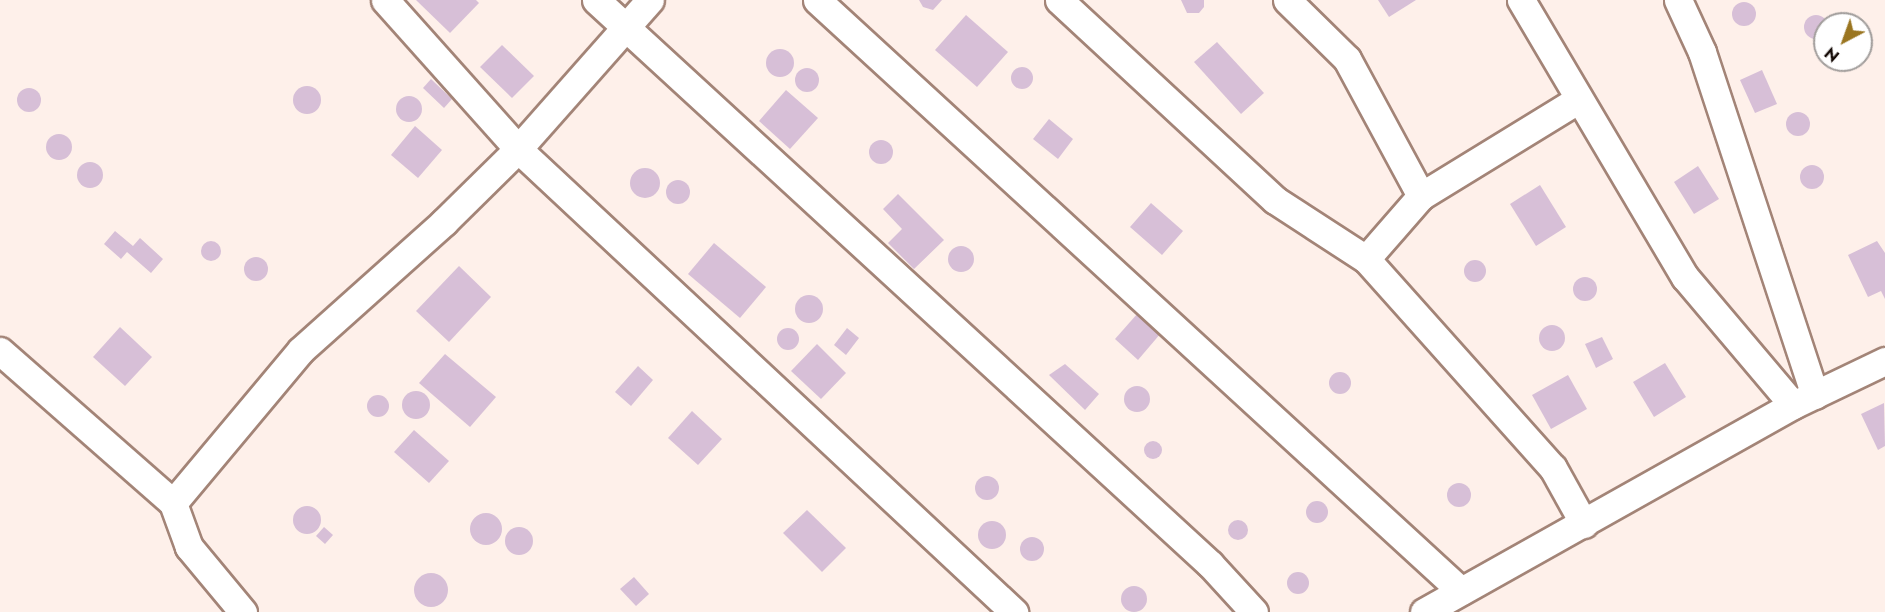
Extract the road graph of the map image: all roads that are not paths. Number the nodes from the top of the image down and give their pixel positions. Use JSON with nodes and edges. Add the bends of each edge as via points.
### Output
{"nodes":[{"id":1,"x":385,"y":0,"type":"edge"},
{"id":2,"x":596,"y":0,"type":"edge"},
{"id":3,"x":650,"y":0,"type":"edge"},
{"id":4,"x":817,"y":0,"type":"edge"},
{"id":5,"x":1059,"y":0,"type":"edge"},
{"id":6,"x":1287,"y":0,"type":"edge"},
{"id":7,"x":1521,"y":0,"type":"edge"},
{"id":8,"x":1678,"y":0,"type":"edge"},
{"id":9,"x":624,"y":27,"type":"junction"},
{"id":10,"x":1579,"y":99,"type":"junction"},
{"id":11,"x":518,"y":148,"type":"junction"},
{"id":12,"x":1421,"y":196,"type":"junction"},
{"id":13,"x":1366,"y":259,"type":"junction"},
{"id":14,"x":0,"y":351,"type":"edge"},
{"id":15,"x":1885,"y":361,"type":"edge"},
{"id":16,"x":1804,"y":400,"type":"junction"},
{"id":17,"x":173,"y":503,"type":"junction"},
{"id":18,"x":1584,"y":524,"type":"junction"},
{"id":19,"x":1461,"y":591,"type":"junction"},
{"id":20,"x":243,"y":612,"type":"edge"},
{"id":21,"x":1014,"y":612,"type":"edge"},
{"id":22,"x":1254,"y":612,"type":"edge"},
{"id":23,"x":1424,"y":612,"type":"edge"}],
"edges":[{"from":1,"to":11,"type":"street"},
{"from":2,"to":9,"type":"street"},
{"from":3,"to":9,"type":"street"},
{"from":4,"to":19,"type":"street"},
{"from":5,"to":13,"type":"street","via":[[1275,200]]},
{"from":6,"to":12,"type":"street","via":[[1347,59]]},
{"from":7,"to":10,"type":"street"},
{"from":8,"to":16,"type":"street","via":[[1709,74]]},
{"from":9,"to":11,"type":"street"},
{"from":9,"to":22,"type":"street","via":[[1210,564]]},
{"from":10,"to":12,"type":"street"},
{"from":10,"to":16,"type":"street","via":[[1685,277]]},
{"from":11,"to":17,"type":"street","via":[[444,222],[301,350]]},
{"from":11,"to":21,"type":"street"},
{"from":12,"to":13,"type":"street"},
{"from":13,"to":18,"type":"street","via":[[1553,468]]},
{"from":14,"to":17,"type":"street"},
{"from":15,"to":16,"type":"street"},
{"from":16,"to":18,"type":"street"},
{"from":17,"to":20,"type":"street","via":[[189,547]]},
{"from":18,"to":19,"type":"street"},
{"from":19,"to":23,"type":"street"}]}
